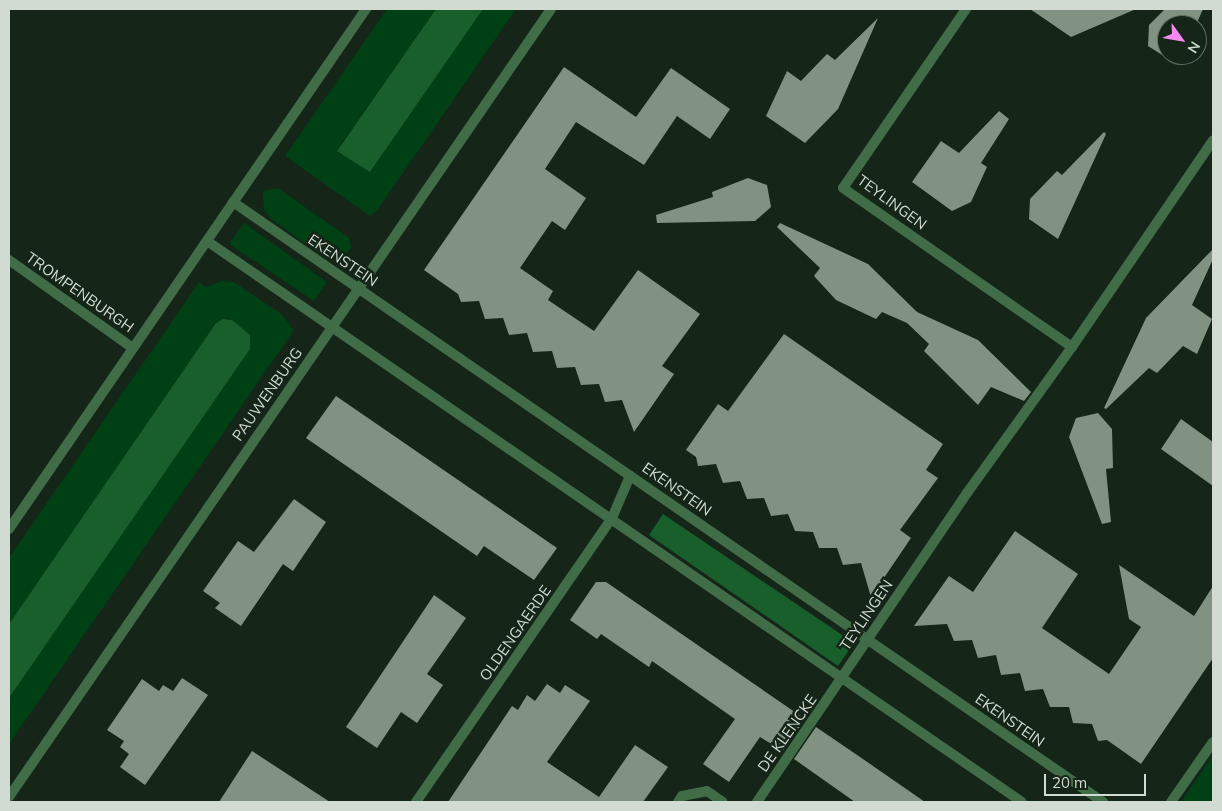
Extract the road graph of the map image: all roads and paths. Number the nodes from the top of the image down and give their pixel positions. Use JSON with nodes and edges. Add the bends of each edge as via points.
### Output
{"nodes":[{"id":1,"x":366,"y":9,"type":"edge"},
{"id":2,"x":551,"y":9,"type":"edge"},
{"id":3,"x":966,"y":9,"type":"edge"},
{"id":4,"x":1213,"y":140,"type":"edge"},
{"id":5,"x":233,"y":202,"type":"junction"},
{"id":6,"x":207,"y":241,"type":"junction"},
{"id":7,"x":9,"y":260,"type":"edge"},
{"id":8,"x":358,"y":289,"type":"junction"},
{"id":9,"x":332,"y":327,"type":"junction"},
{"id":10,"x":1072,"y":347,"type":"junction"},
{"id":11,"x":133,"y":348,"type":"junction"},
{"id":12,"x":630,"y":476,"type":"junction"},
{"id":13,"x":612,"y":518,"type":"junction"},
{"id":14,"x":9,"y":529,"type":"edge"},
{"id":15,"x":867,"y":640,"type":"junction"},
{"id":16,"x":841,"y":680,"type":"junction"},
{"id":17,"x":1213,"y":742,"type":"edge"},
{"id":18,"x":9,"y":797,"type":"edge"},
{"id":19,"x":416,"y":802,"type":"edge"},
{"id":20,"x":678,"y":802,"type":"edge"},
{"id":21,"x":723,"y":802,"type":"edge"},
{"id":22,"x":757,"y":802,"type":"edge"},
{"id":23,"x":1022,"y":802,"type":"edge"},
{"id":24,"x":1103,"y":802,"type":"edge"},
{"id":25,"x":1171,"y":802,"type":"edge"}],
"edges":[{"from":1,"to":5,"type":"street"},
{"from":2,"to":8,"type":"street","name":"PAUWENBURG"},
{"from":3,"to":10,"type":"street","name":"TEYLINGEN","via":[[844,188]]},
{"from":4,"to":10,"type":"street","name":"TEYLINGEN"},
{"from":5,"to":6,"type":"street"},
{"from":5,"to":8,"type":"street","name":"EKENSTEIN"},
{"from":6,"to":9,"type":"street"},
{"from":6,"to":11,"type":"street"},
{"from":7,"to":11,"type":"street","name":"TROMPENBURGH"},
{"from":8,"to":9,"type":"street","name":"PAUWENBURG"},
{"from":8,"to":12,"type":"street","name":"EKENSTEIN"},
{"from":9,"to":13,"type":"street"},
{"from":9,"to":18,"type":"street","name":"PAUWENBURG"},
{"from":10,"to":15,"type":"street","name":"TEYLINGEN","via":[[967,492]]},
{"from":11,"to":14,"type":"street"},
{"from":12,"to":13,"type":"street","name":"OLDENGAERDE"},
{"from":12,"to":15,"type":"street","name":"EKENSTEIN"},
{"from":13,"to":16,"type":"street"},
{"from":13,"to":19,"type":"street","name":"OLDENGAERDE"},
{"from":15,"to":16,"type":"street","name":"TEYLINGEN"},
{"from":15,"to":24,"type":"street","name":"EKENSTEIN"},
{"from":16,"to":22,"type":"street","name":"DE KLENCKE"},
{"from":16,"to":23,"type":"street"},
{"from":17,"to":25,"type":"street"},
{"from":20,"to":21,"type":"street","via":[[682,796],[707,791]]}]}
